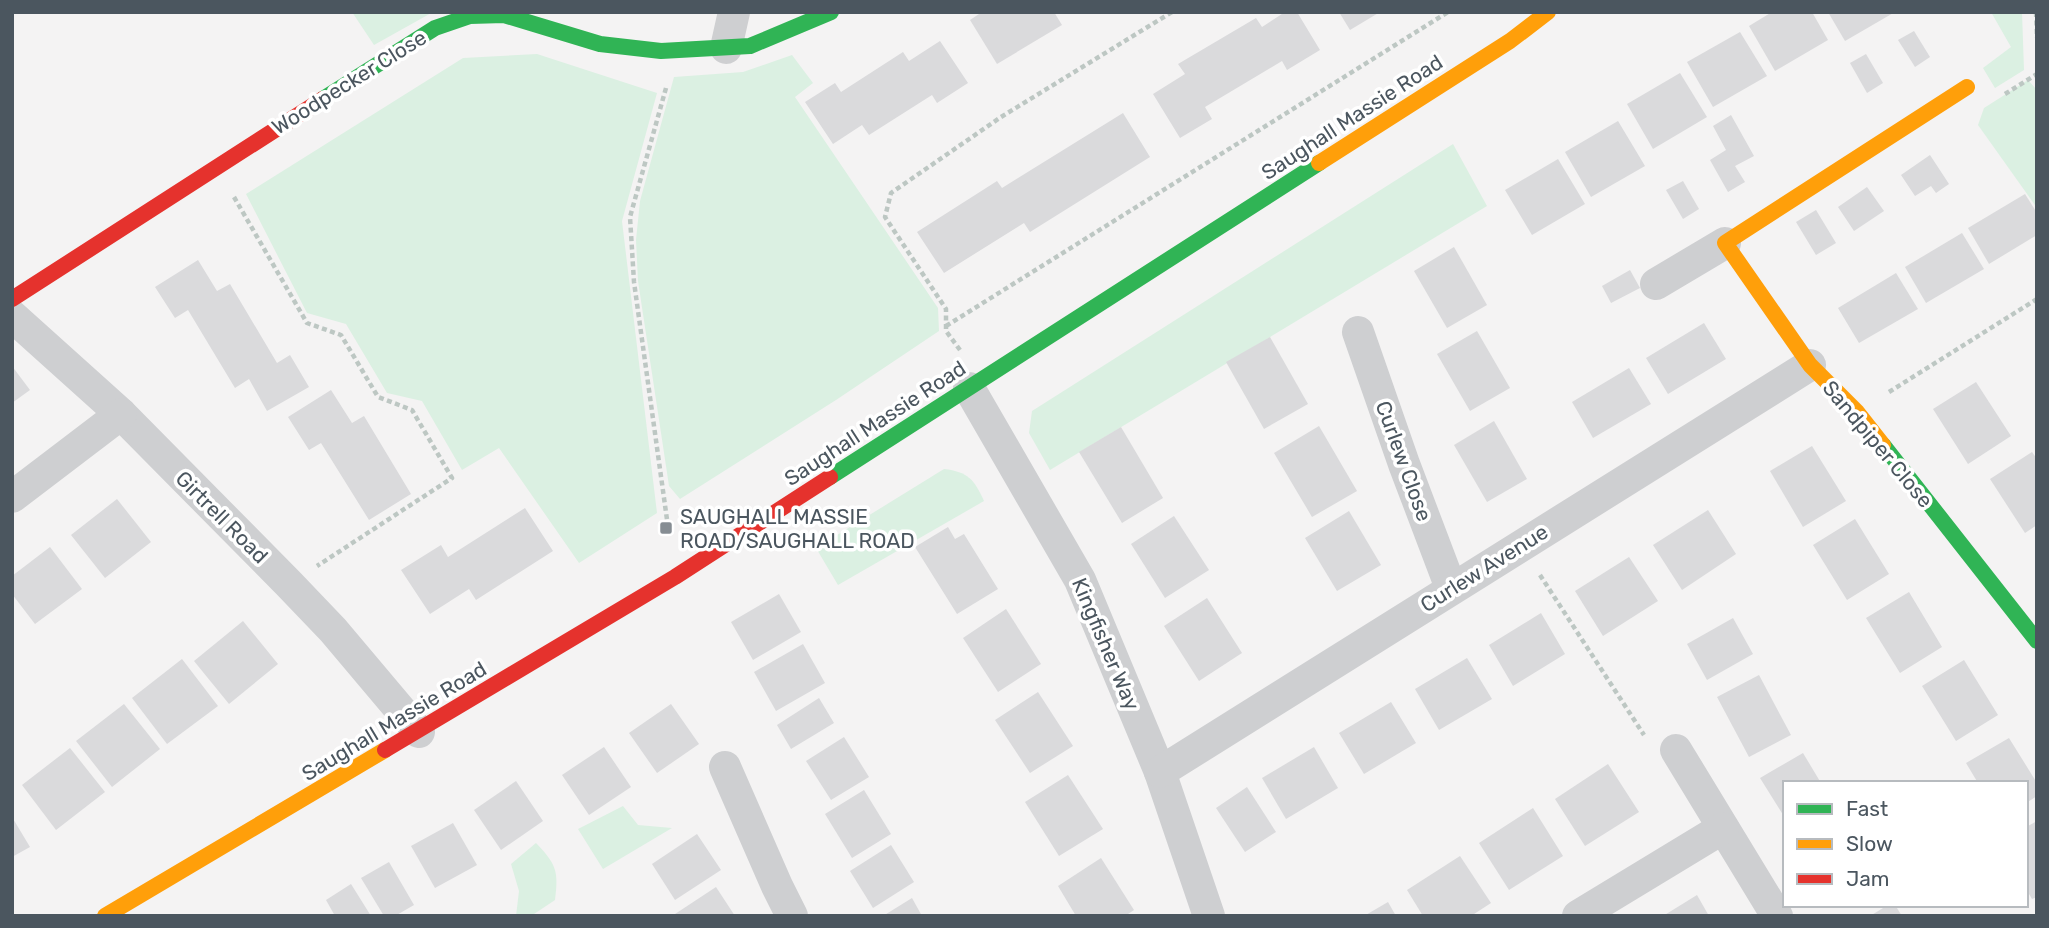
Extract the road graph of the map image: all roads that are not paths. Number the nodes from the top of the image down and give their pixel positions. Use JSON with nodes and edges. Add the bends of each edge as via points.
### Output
{"nodes":[{"id":1,"x":734,"y":12,"type":"edge"},
{"id":2,"x":831,"y":12,"type":"edge"},
{"id":3,"x":1548,"y":12,"type":"edge"},
{"id":4,"x":726,"y":48,"type":"junction"},
{"id":5,"x":1967,"y":87,"type":"dead end"},
{"id":6,"x":1725,"y":243,"type":"junction"},
{"id":7,"x":1656,"y":284,"type":"dead end"},
{"id":8,"x":12,"y":299,"type":"edge"},
{"id":9,"x":12,"y":316,"type":"edge"},
{"id":10,"x":1358,"y":332,"type":"dead end"},
{"id":11,"x":1810,"y":365,"type":"junction"},
{"id":12,"x":975,"y":384,"type":"junction"},
{"id":13,"x":121,"y":414,"type":"junction"},
{"id":14,"x":12,"y":497,"type":"edge"},
{"id":15,"x":1451,"y":588,"type":"junction"},
{"id":16,"x":2037,"y":641,"type":"edge"},
{"id":17,"x":419,"y":732,"type":"junction"},
{"id":18,"x":1676,"y":750,"type":"road end"},
{"id":19,"x":726,"y":767,"type":"dead end"},
{"id":20,"x":1160,"y":772,"type":"junction"},
{"id":21,"x":1723,"y":828,"type":"junction"},
{"id":22,"x":107,"y":915,"type":"edge"},
{"id":23,"x":792,"y":916,"type":"edge"},
{"id":24,"x":1209,"y":916,"type":"edge"},
{"id":25,"x":1578,"y":916,"type":"edge"},
{"id":26,"x":1777,"y":916,"type":"edge"}],
"edges":[{"from":1,"to":4,"type":"street"},
{"from":2,"to":4,"type":"street","name":"Woodpecker Close","via":[[750,46]]},
{"from":3,"to":12,"type":"street","name":"Saughall Massie Road","via":[[1510,41]]},
{"from":4,"to":8,"type":"street","name":"Woodpecker Close","via":[[661,51],[600,44],[504,15],[470,16],[435,28]]},
{"from":5,"to":6,"type":"street"},
{"from":6,"to":7,"type":"street"},
{"from":6,"to":11,"type":"street","name":"Sandpiper Close"},
{"from":9,"to":13,"type":"street","name":"Girtrell Road"},
{"from":10,"to":15,"type":"street","name":"Curlew Close"},
{"from":11,"to":15,"type":"street","name":"Curlew Avenue"},
{"from":11,"to":16,"type":"street","name":"Sandpiper Close","via":[[1857,412]]},
{"from":12,"to":17,"type":"street","name":"Saughall Massie Road","via":[[675,577]]},
{"from":12,"to":20,"type":"street","name":"Kingfisher Way","via":[[1080,580]]},
{"from":13,"to":14,"type":"street"},
{"from":13,"to":17,"type":"street","name":"Girtrell Road","via":[[289,584]]},
{"from":15,"to":20,"type":"street","name":"Curlew Avenue"},
{"from":17,"to":22,"type":"street","name":"Saughall Massie Road"},
{"from":18,"to":21,"type":"street"},
{"from":19,"to":23,"type":"street"},
{"from":20,"to":24,"type":"street","name":"Kingfisher Way"},
{"from":21,"to":25,"type":"street"},
{"from":21,"to":26,"type":"street"}]}
